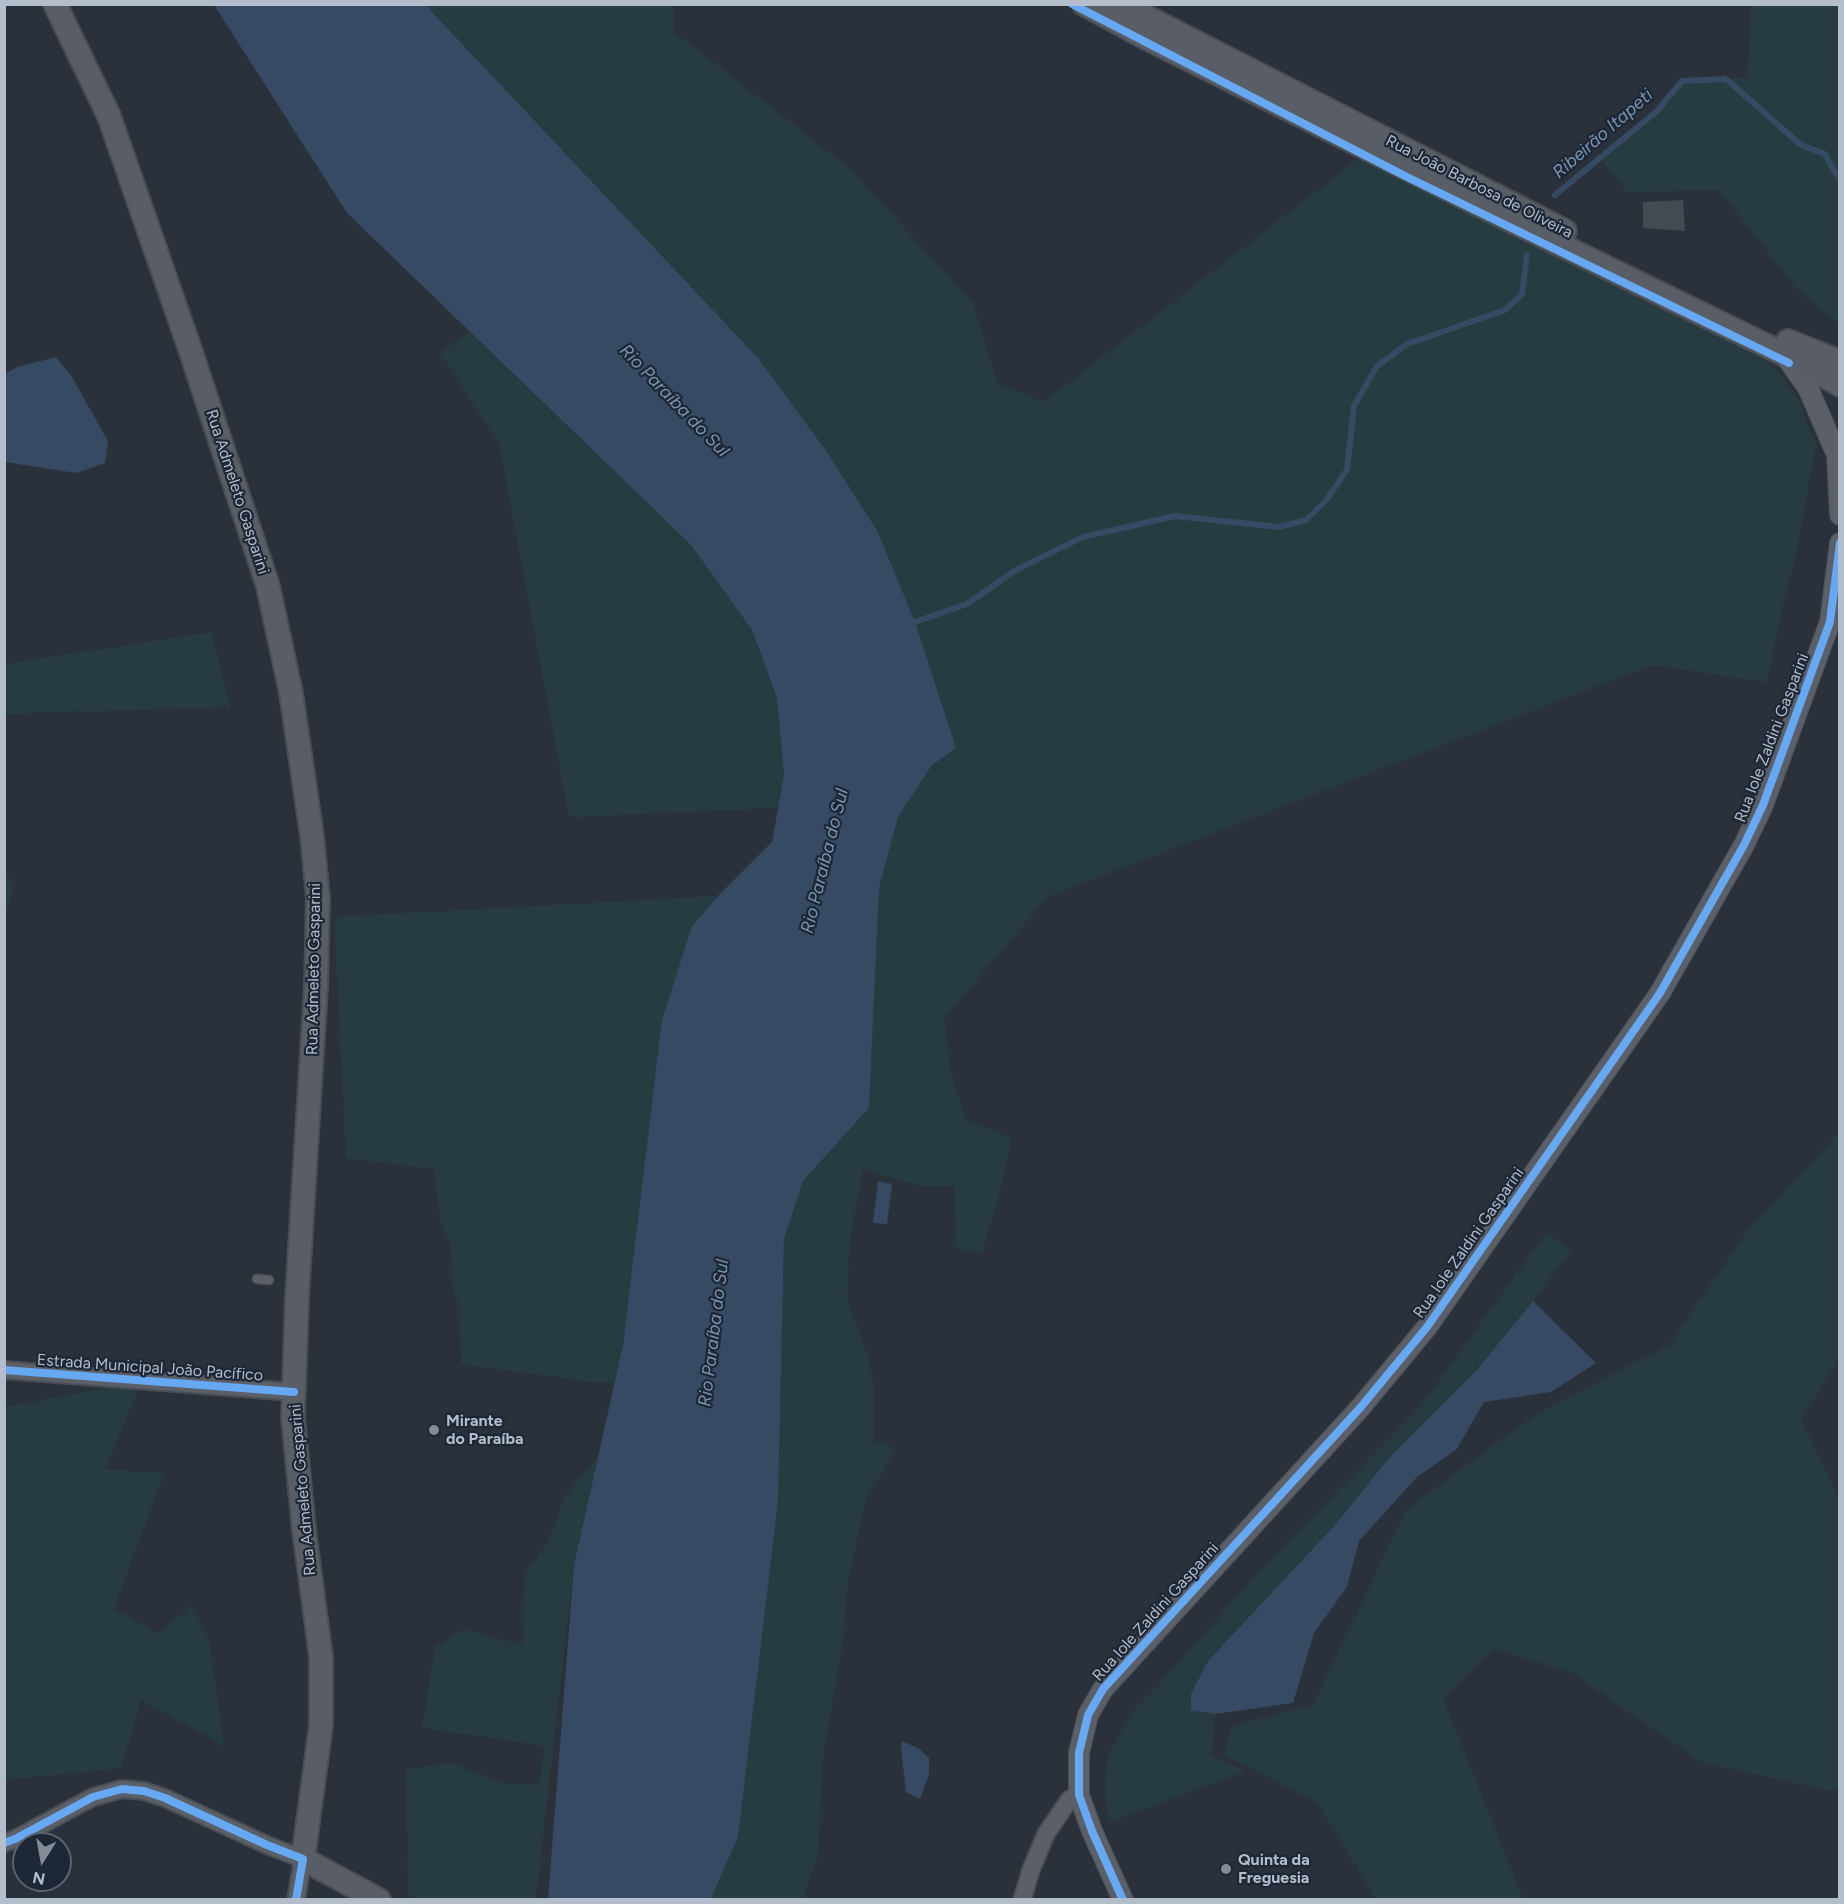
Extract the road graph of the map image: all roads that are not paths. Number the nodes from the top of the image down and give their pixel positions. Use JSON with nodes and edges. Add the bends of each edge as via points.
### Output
{"nodes":[{"id":1,"x":56,"y":4,"type":"edge"},
{"id":2,"x":1084,"y":4,"type":"edge"},
{"id":3,"x":1121,"y":4,"type":"edge"},
{"id":4,"x":1784,"y":354,"type":"junction"},
{"id":5,"x":1839,"y":362,"type":"edge"},
{"id":6,"x":1839,"y":385,"type":"edge"},
{"id":7,"x":1838,"y":453,"type":"edge"},
{"id":8,"x":1839,"y":515,"type":"edge"},
{"id":9,"x":1839,"y":543,"type":"edge"},
{"id":10,"x":257,"y":1280,"type":"dead end"},
{"id":11,"x":269,"y":1280,"type":"dead end"},
{"id":12,"x":4,"y":1371,"type":"edge"},
{"id":13,"x":294,"y":1392,"type":"junction"},
{"id":14,"x":1079,"y":1795,"type":"junction"},
{"id":15,"x":4,"y":1843,"type":"edge"},
{"id":16,"x":303,"y":1859,"type":"junction"},
{"id":17,"x":296,"y":1899,"type":"edge"},
{"id":18,"x":379,"y":1899,"type":"edge"},
{"id":19,"x":1022,"y":1899,"type":"edge"},
{"id":20,"x":1123,"y":1899,"type":"edge"}],
"edges":[{"from":1,"to":13,"type":"main road","name":"Rua Admeleto Gasparini","via":[[109,116],[190,349],[268,586],[291,693],[318,898]]},
{"from":2,"to":4,"type":"main road","name":"Rua João Barbosa de Oliveira","via":[[1491,212]]},
{"from":3,"to":5,"type":"main road","name":"Rua João Barbosa de Oliveira","via":[[1760,330]]},
{"from":4,"to":6,"type":"main road","name":"Rua João Barbosa de Oliveira"},
{"from":4,"to":7,"type":"street","via":[[1808,388]]},
{"from":7,"to":8,"type":"street"},
{"from":9,"to":14,"type":"street","name":"Rua Iole Zaldini Gasparini","via":[[1830,622],[1763,804],[1744,846],[1660,993],[1427,1328],[1360,1408],[1103,1689],[1088,1715],[1079,1753]]},
{"from":10,"to":11,"type":"lane"},
{"from":12,"to":13,"type":"street","name":"Estrada Municipal João Pacífico"},
{"from":13,"to":16,"type":"main road","name":"Rua Admeleto Gasparini","via":[[304,1530],[321,1657],[321,1725]]},
{"from":14,"to":19,"type":"street","via":[[1069,1800],[1046,1834]]},
{"from":14,"to":20,"type":"street","name":"Rua Iole Zaldini Gasparini"},
{"from":15,"to":16,"type":"street","via":[[93,1797],[122,1789],[165,1798]]},
{"from":16,"to":17,"type":"street","name":"Rua Admeleto Gasparini"},
{"from":16,"to":18,"type":"main road"}]}
